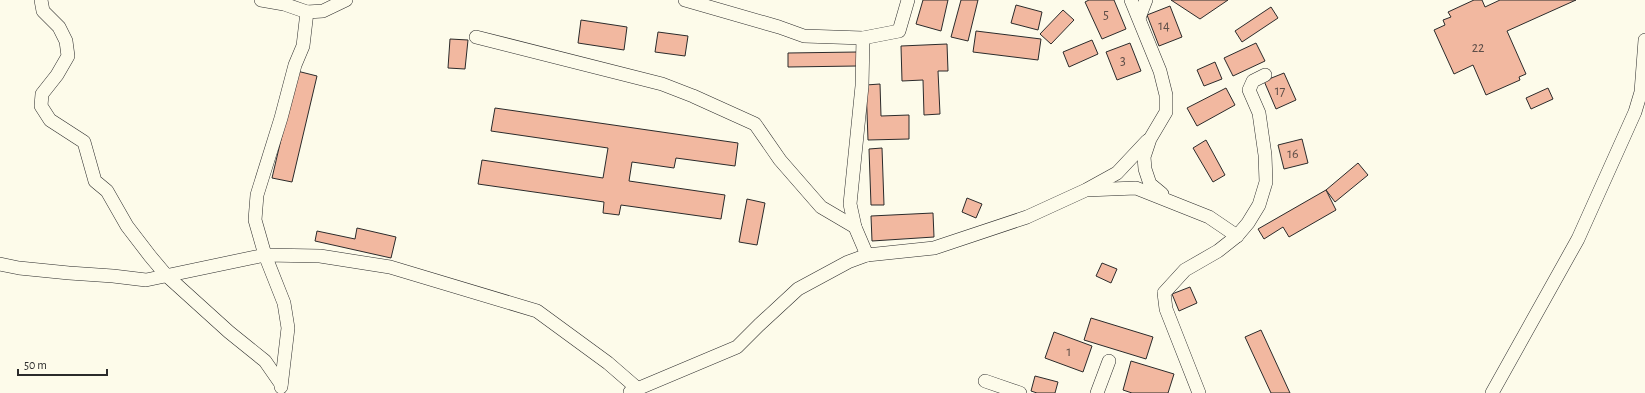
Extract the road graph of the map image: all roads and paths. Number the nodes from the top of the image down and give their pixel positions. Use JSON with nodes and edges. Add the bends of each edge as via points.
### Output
{"nodes":[{"id":1,"x":41,"y":0,"type":"edge"},
{"id":2,"x":261,"y":0,"type":"edge"},
{"id":3,"x":346,"y":0,"type":"edge"},
{"id":4,"x":685,"y":0,"type":"edge"},
{"id":5,"x":908,"y":0,"type":"edge"},
{"id":6,"x":1131,"y":0,"type":"edge"},
{"id":7,"x":1146,"y":0,"type":"edge"},
{"id":8,"x":307,"y":12,"type":"junction"},
{"id":9,"x":1139,"y":18,"type":"junction"},
{"id":10,"x":476,"y":37,"type":"dead end"},
{"id":11,"x":863,"y":38,"type":"junction"},
{"id":12,"x":1645,"y":40,"type":"edge"},
{"id":13,"x":1265,"y":75,"type":"dead end"},
{"id":14,"x":1150,"y":138,"type":"junction"},
{"id":15,"x":1086,"y":190,"type":"junction"},
{"id":16,"x":1168,"y":199,"type":"junction"},
{"id":17,"x":855,"y":227,"type":"junction"},
{"id":18,"x":1237,"y":236,"type":"junction"},
{"id":19,"x":265,"y":255,"type":"junction"},
{"id":20,"x":867,"y":255,"type":"junction"},
{"id":21,"x":0,"y":264,"type":"edge"},
{"id":22,"x":20,"y":268,"type":"junction"},
{"id":23,"x":0,"y":269,"type":"edge"},
{"id":24,"x":166,"y":275,"type":"junction"},
{"id":25,"x":1110,"y":361,"type":"dead end"},
{"id":26,"x":985,"y":381,"type":"dead end"},
{"id":27,"x":281,"y":389,"type":"edge"},
{"id":28,"x":633,"y":391,"type":"edge"},
{"id":29,"x":1020,"y":393,"type":"edge"},
{"id":30,"x":1097,"y":393,"type":"edge"},
{"id":31,"x":1199,"y":393,"type":"edge"},
{"id":32,"x":1492,"y":393,"type":"edge"}],
"edges":[{"from":1,"to":24,"type":"street","via":[[43,11],[59,27],[66,41],[68,56],[42,94],[41,106],[50,120],[84,142],[95,181],[107,191],[127,226]]},
{"from":2,"to":8,"type":"street"},
{"from":3,"to":8,"type":"street","via":[[323,11]]},
{"from":4,"to":11,"type":"street","via":[[804,36]]},
{"from":5,"to":11,"type":"street","via":[[899,31]]},
{"from":6,"to":9,"type":"street"},
{"from":7,"to":9,"type":"street"},
{"from":8,"to":19,"type":"street","via":[[304,46],[295,65],[257,195],[255,220]]},
{"from":9,"to":14,"type":"street","via":[[1166,95],[1166,112]]},
{"from":10,"to":17,"type":"street","via":[[662,84],[755,124],[780,160],[821,207]]},
{"from":11,"to":17,"type":"street","via":[[858,141],[850,204]]},
{"from":12,"to":32,"type":"street","via":[[1641,92],[1635,112],[1578,239]]},
{"from":13,"to":18,"type":"street","via":[[1253,81],[1249,90],[1259,113],[1266,182],[1259,205]]},
{"from":14,"to":15,"type":"street","via":[[1117,172]]},
{"from":14,"to":16,"type":"street","via":[[1144,157],[1145,169],[1150,184]]},
{"from":15,"to":16,"type":"street","via":[[1136,188]]},
{"from":15,"to":20,"type":"street","via":[[1026,217],[934,248]]},
{"from":16,"to":18,"type":"street","via":[[1209,217]]},
{"from":17,"to":20,"type":"street"},
{"from":18,"to":31,"type":"street","via":[[1218,251],[1185,270],[1164,293],[1166,310]]},
{"from":19,"to":24,"type":"street"},
{"from":19,"to":27,"type":"street","via":[[284,303],[288,328]]},
{"from":19,"to":28,"type":"street","via":[[320,256],[390,267],[537,311],[608,363]]},
{"from":20,"to":28,"type":"street","via":[[848,262],[798,289],[737,347]]},
{"from":21,"to":22,"type":"street"},
{"from":22,"to":23,"type":"street"},
{"from":22,"to":24,"type":"street","via":[[146,280]]},
{"from":24,"to":27,"type":"street","via":[[265,361]]},
{"from":25,"to":30,"type":"street"},
{"from":26,"to":29,"type":"street"}]}
